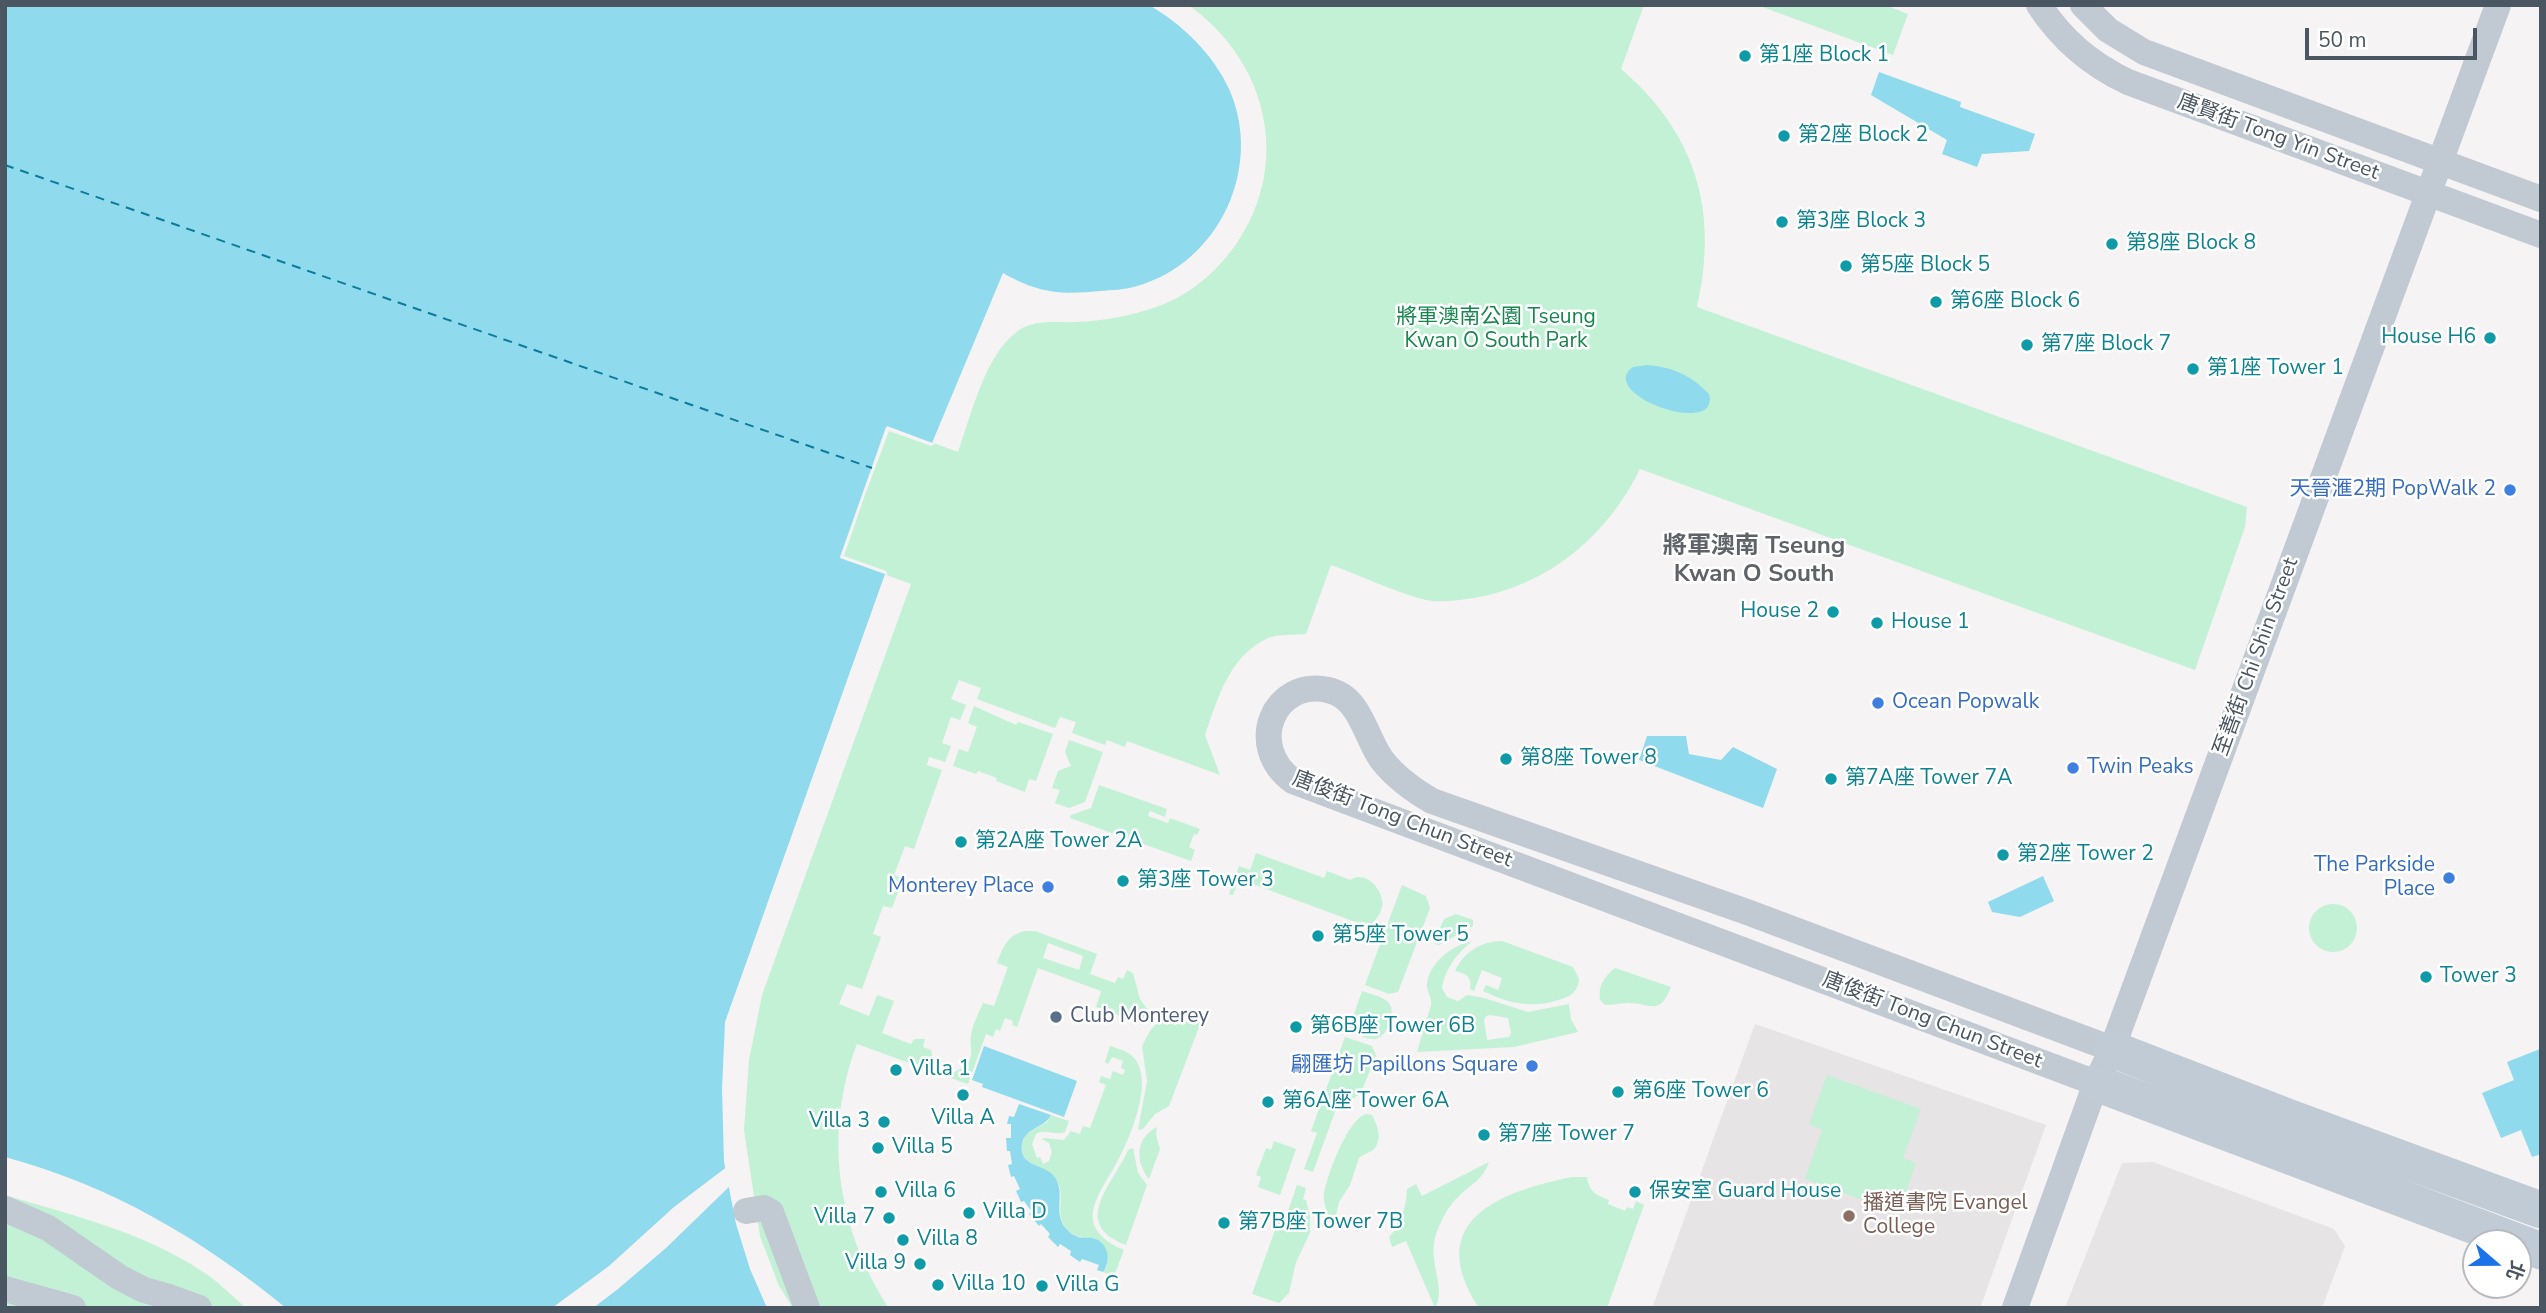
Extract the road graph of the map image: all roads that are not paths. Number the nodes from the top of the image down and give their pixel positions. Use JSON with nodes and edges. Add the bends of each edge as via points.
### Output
{"nodes":[{"id":1,"x":2039,"y":5,"type":"edge"},
{"id":2,"x":2083,"y":5,"type":"edge"},
{"id":3,"x":2498,"y":5,"type":"edge"},
{"id":4,"x":2441,"y":162,"type":"junction"},
{"id":5,"x":2430,"y":194,"type":"junction"},
{"id":6,"x":2541,"y":199,"type":"edge"},
{"id":7,"x":2541,"y":235,"type":"edge"},
{"id":8,"x":2112,"y":1049,"type":"junction"},
{"id":9,"x":2096,"y":1083,"type":"junction"},
{"id":10,"x":5,"y":1209,"type":"edge"},
{"id":11,"x":2541,"y":1210,"type":"edge"},
{"id":12,"x":746,"y":1211,"type":"dead end"},
{"id":13,"x":2541,"y":1251,"type":"edge"},
{"id":14,"x":5,"y":1289,"type":"edge"},
{"id":15,"x":73,"y":1308,"type":"edge"},
{"id":16,"x":199,"y":1308,"type":"edge"},
{"id":17,"x":807,"y":1308,"type":"edge"},
{"id":18,"x":2015,"y":1308,"type":"edge"}],
"edges":[{"from":1,"to":5,"type":"street","name":"唐賢街 Tong Yin Street","via":[[2068,41],[2106,72]]},
{"from":2,"to":4,"type":"street","name":"唐賢街 Tong Yin Street","via":[[2108,30],[2144,52]]},
{"from":3,"to":4,"type":"street","name":"至善街 Chi Shin Street"},
{"from":4,"to":5,"type":"street","name":"至善街 Chi Shin Street"},
{"from":4,"to":6,"type":"street","name":"唐賢街 Tong Yin Street"},
{"from":5,"to":7,"type":"street","name":"唐賢街 Tong Yin Street"},
{"from":5,"to":8,"type":"street","name":"至善街 Chi Shin Street"},
{"from":8,"to":9,"type":"street","name":"至善街 Chi Shin Street"},
{"from":8,"to":9,"type":"street","name":"唐俊街 Tong Chun Street","via":[[1747,912],[1432,801],[1383,762],[1359,713],[1340,694],[1303,690],[1281,704],[1269,726],[1270,752],[1293,781]]},
{"from":8,"to":11,"type":"street","name":"唐俊街 Tong Chun Street"},
{"from":9,"to":13,"type":"street","name":"唐俊街 Tong Chun Street"},
{"from":9,"to":18,"type":"street","name":"至善街 Chi Shin Street"},
{"from":10,"to":16,"type":"street","via":[[48,1228],[144,1290]]},
{"from":12,"to":17,"type":"street","via":[[764,1208],[771,1212]]},
{"from":14,"to":15,"type":"street"}]}
